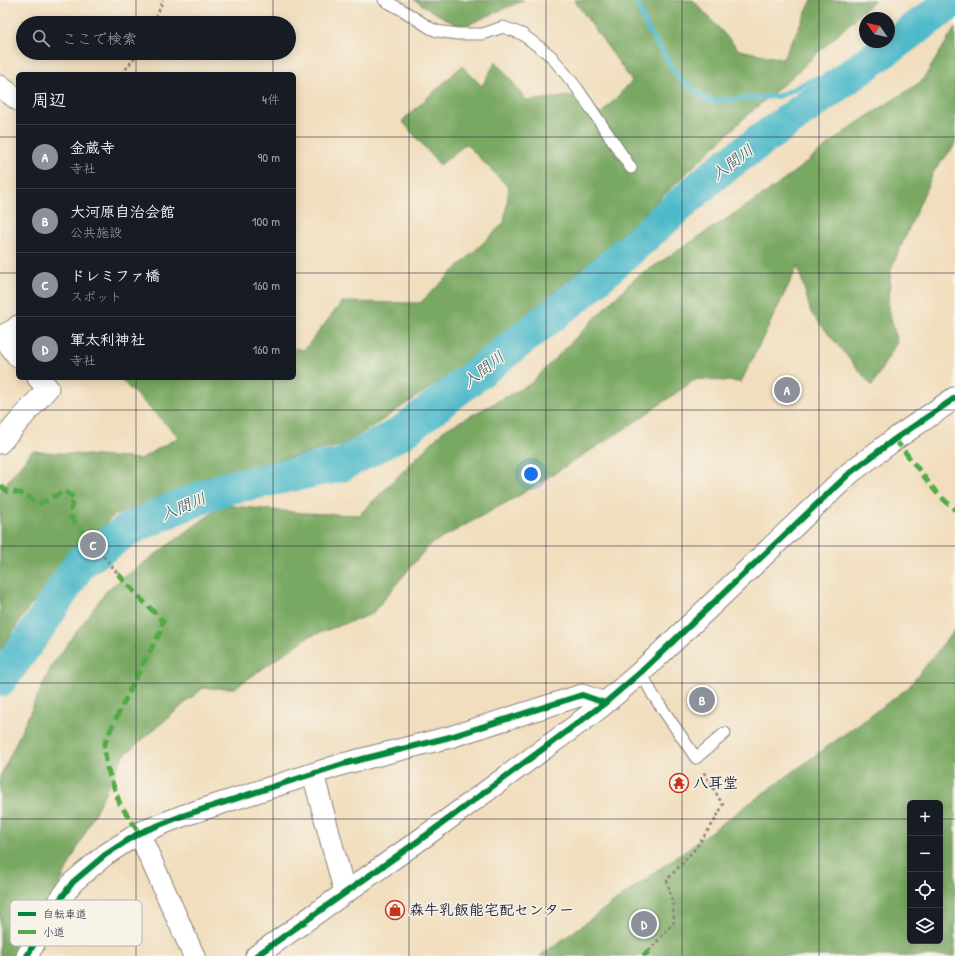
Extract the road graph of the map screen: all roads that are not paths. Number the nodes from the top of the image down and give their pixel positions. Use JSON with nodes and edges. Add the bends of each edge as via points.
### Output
{"nodes":[{"id":1,"x":384,"y":0,"type":"edge"},
{"id":2,"x":0,"y":86,"type":"edge"},
{"id":3,"x":16,"y":98,"type":"edge"},
{"id":4,"x":631,"y":168,"type":"dead end"},
{"id":5,"x":7,"y":329,"type":"edge"},
{"id":6,"x":16,"y":352,"type":"edge"},
{"id":7,"x":40,"y":380,"type":"edge"},
{"id":8,"x":955,"y":398,"type":"edge"},
{"id":9,"x":0,"y":443,"type":"edge"},
{"id":10,"x":641,"y":672,"type":"junction"},
{"id":11,"x":605,"y":704,"type":"junction"},
{"id":12,"x":582,"y":721,"type":"joint"},
{"id":13,"x":725,"y":733,"type":"dead end"},
{"id":14,"x":313,"y":774,"type":"junction"},
{"id":15,"x":139,"y":833,"type":"junction"},
{"id":16,"x":345,"y":893,"type":"junction"},
{"id":17,"x":60,"y":900,"type":"edge"},
{"id":18,"x":33,"y":946,"type":"edge"},
{"id":19,"x":27,"y":956,"type":"edge"},
{"id":20,"x":194,"y":956,"type":"edge"},
{"id":21,"x":256,"y":956,"type":"edge"}],
"edges":[{"from":1,"to":4,"type":"lane","via":[[437,31],[482,34],[503,28],[522,34],[551,56],[577,88]]},
{"from":2,"to":3,"type":"street"},
{"from":5,"to":6,"type":"street"},
{"from":7,"to":9,"type":"street","via":[[48,388]]},
{"from":8,"to":10,"type":"street","via":[[895,438],[851,472]]},
{"from":10,"to":11,"type":"street"},
{"from":10,"to":13,"type":"lane","via":[[653,695],[696,758]]},
{"from":11,"to":12,"type":"street"},
{"from":11,"to":14,"type":"street","via":[[582,695],[450,737]]},
{"from":12,"to":16,"type":"street"},
{"from":14,"to":15,"type":"street","via":[[182,816]]},
{"from":14,"to":16,"type":"street"},
{"from":15,"to":17,"type":"street","via":[[105,855],[73,882]]},
{"from":15,"to":20,"type":"street"},
{"from":16,"to":21,"type":"street"},
{"from":18,"to":19,"type":"street"}]}
